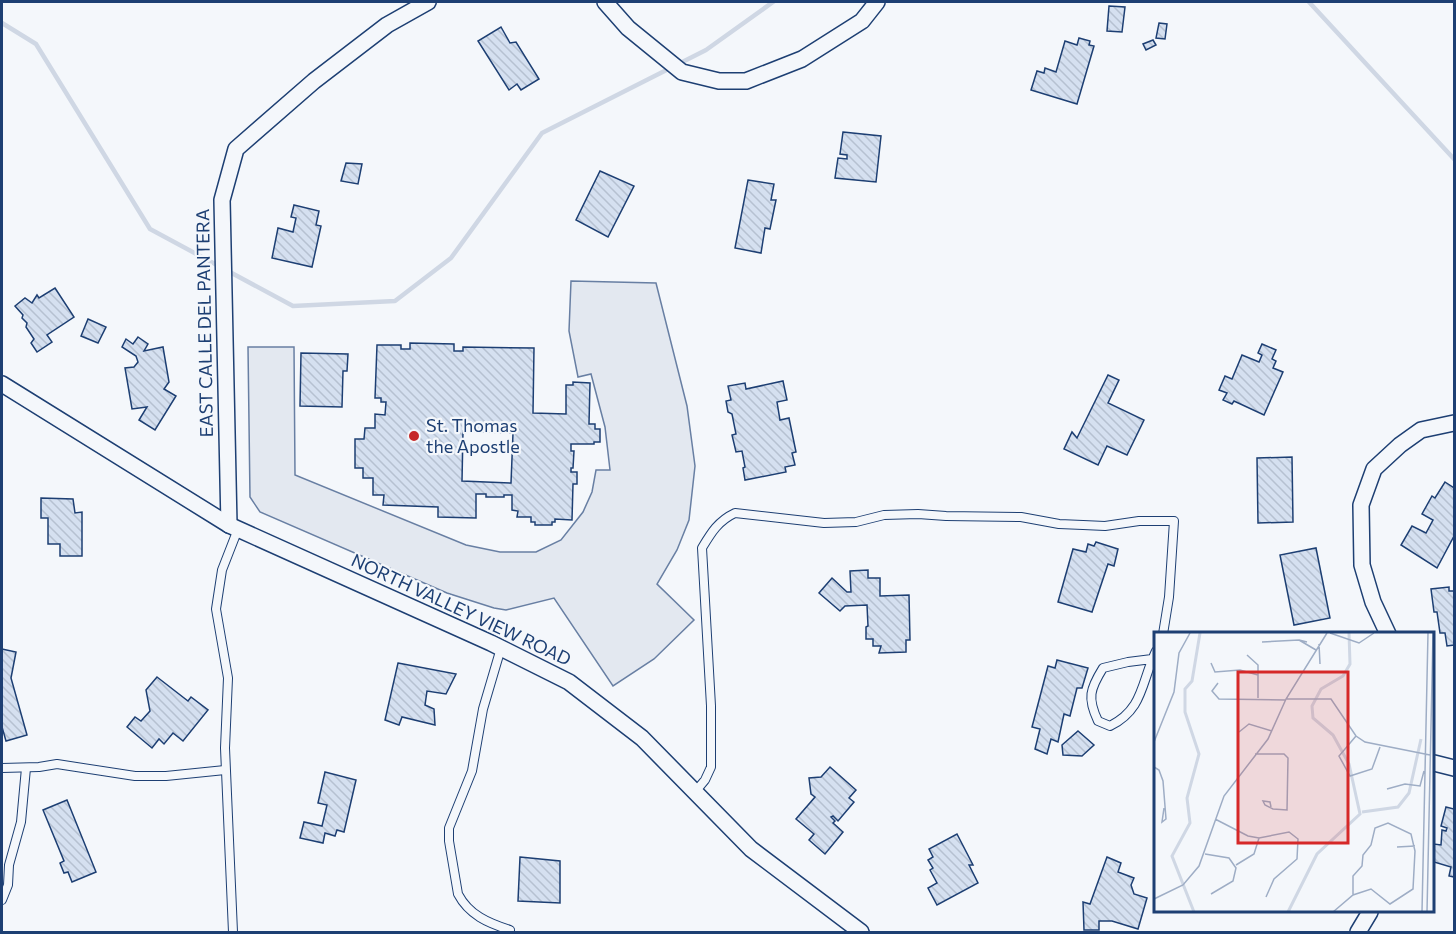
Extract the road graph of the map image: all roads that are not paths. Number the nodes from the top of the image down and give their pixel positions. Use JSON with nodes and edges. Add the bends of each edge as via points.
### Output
{"nodes":[{"id":1,"x":428,"y":2,"type":"edge"},
{"id":2,"x":605,"y":2,"type":"edge"},
{"id":3,"x":877,"y":2,"type":"edge"},
{"id":4,"x":2,"y":384,"type":"edge"},
{"id":5,"x":1455,"y":423,"type":"edge"},
{"id":6,"x":233,"y":527,"type":"junction"},
{"id":7,"x":1163,"y":632,"type":"edge"},
{"id":8,"x":1387,"y":632,"type":"edge"},
{"id":9,"x":501,"y":648,"type":"junction"},
{"id":10,"x":1154,"y":655,"type":"edge"},
{"id":11,"x":1152,"y":659,"type":"junction"},
{"id":12,"x":1435,"y":763,"type":"edge"},
{"id":13,"x":2,"y":768,"type":"edge"},
{"id":14,"x":26,"y":768,"type":"junction"},
{"id":15,"x":1455,"y":768,"type":"edge"},
{"id":16,"x":225,"y":770,"type":"junction"},
{"id":17,"x":695,"y":792,"type":"junction"},
{"id":18,"x":2,"y":900,"type":"edge"},
{"id":19,"x":1369,"y":913,"type":"edge"},
{"id":20,"x":510,"y":930,"type":"dead end"},
{"id":21,"x":233,"y":933,"type":"edge"},
{"id":22,"x":861,"y":933,"type":"edge"},
{"id":23,"x":1358,"y":933,"type":"edge"}],
"edges":[{"from":1,"to":6,"type":"street","name":"EAST CALLE DEL PANTERA","via":[[387,25],[314,81],[236,149],[222,200]]},
{"from":2,"to":3,"type":"street","via":[[628,28],[681,72],[719,81],[746,81],[802,59],[862,21]]},
{"from":4,"to":6,"type":"street","name":"NORTH VALLEY VIEW ROAD"},
{"from":5,"to":8,"type":"street","via":[[1421,430],[1400,445],[1374,469],[1361,505],[1362,565]]},
{"from":6,"to":9,"type":"street","name":"NORTH VALLEY VIEW ROAD"},
{"from":6,"to":16,"type":"lane","via":[[216,609],[228,678]]},
{"from":7,"to":17,"type":"lane","via":[[1174,521],[1105,526],[1021,517],[918,514],[824,523],[735,513],[712,530],[702,548],[711,767]]},
{"from":9,"to":17,"type":"street","name":"NORTH VALLEY VIEW ROAD","via":[[569,682],[642,738]]},
{"from":9,"to":20,"type":"lane","via":[[483,709],[472,771],[449,828],[449,841],[462,901],[478,917]]},
{"from":10,"to":11,"type":"lane"},
{"from":11,"to":11,"type":"lane","via":[[1103,668],[1092,686],[1090,705],[1098,722],[1110,726],[1136,705]]},
{"from":12,"to":15,"type":"street"},
{"from":13,"to":14,"type":"lane"},
{"from":14,"to":16,"type":"lane","via":[[57,764],[135,776]]},
{"from":14,"to":18,"type":"lane","via":[[21,822]]},
{"from":16,"to":21,"type":"lane"},
{"from":17,"to":22,"type":"street","name":"NORTH VALLEY VIEW ROAD","via":[[751,849]]},
{"from":19,"to":23,"type":"street"}]}
